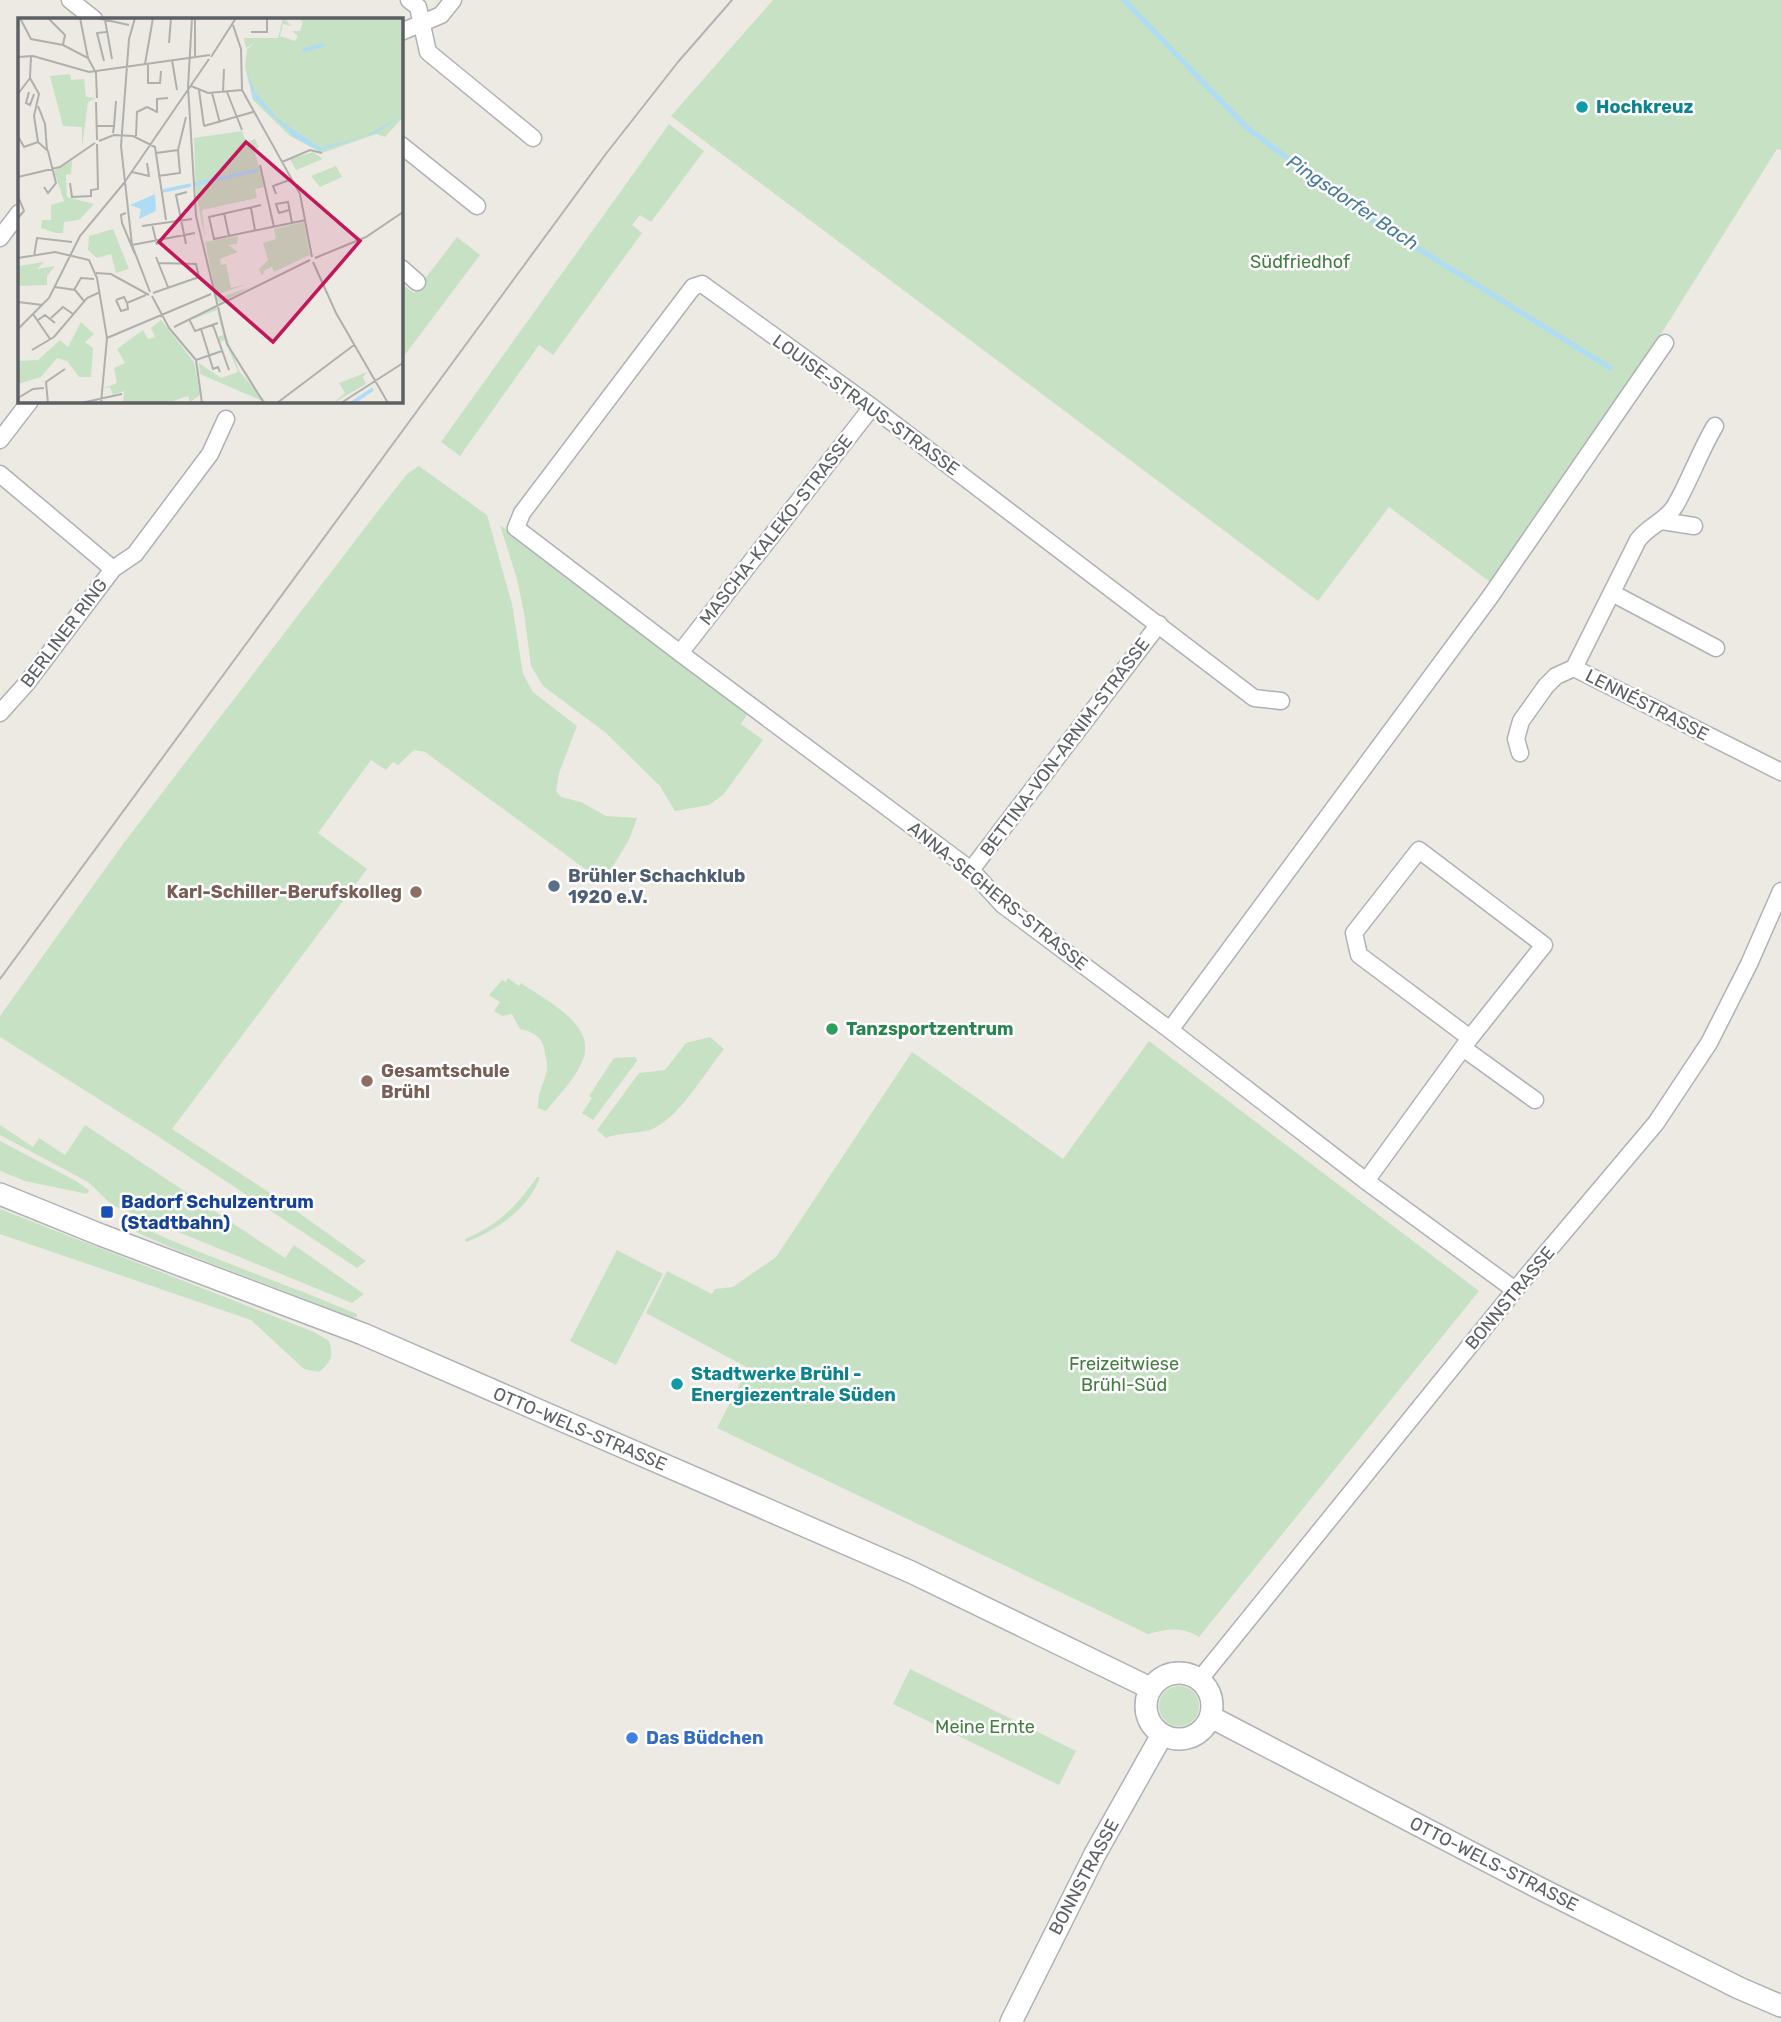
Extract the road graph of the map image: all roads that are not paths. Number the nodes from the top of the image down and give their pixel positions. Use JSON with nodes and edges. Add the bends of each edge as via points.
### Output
{"nodes":[{"id":1,"x":70,"y":0,"type":"edge"},
{"id":2,"x":409,"y":0,"type":"edge"},
{"id":3,"x":453,"y":0,"type":"edge"},
{"id":4,"x":93,"y":18,"type":"edge"},
{"id":5,"x":421,"y":23,"type":"junction"},
{"id":6,"x":402,"y":32,"type":"edge"},
{"id":7,"x":533,"y":138,"type":"dead end"},
{"id":8,"x":402,"y":146,"type":"edge"},
{"id":9,"x":477,"y":206,"type":"dead end"},
{"id":10,"x":18,"y":214,"type":"edge"},
{"id":11,"x":0,"y":238,"type":"edge"},
{"id":12,"x":402,"y":269,"type":"edge"},
{"id":13,"x":417,"y":282,"type":"dead end"},
{"id":14,"x":1665,"y":342,"type":"dead end"},
{"id":15,"x":29,"y":402,"type":"edge"},
{"id":16,"x":872,"y":407,"type":"junction"},
{"id":17,"x":226,"y":419,"type":"dead end"},
{"id":18,"x":1715,"y":426,"type":"dead end"},
{"id":19,"x":0,"y":440,"type":"edge"},
{"id":20,"x":0,"y":474,"type":"edge"},
{"id":21,"x":1662,"y":521,"type":"junction"},
{"id":22,"x":1694,"y":526,"type":"dead end"},
{"id":23,"x":516,"y":528,"type":"joint"},
{"id":24,"x":113,"y":569,"type":"junction"},
{"id":25,"x":1612,"y":593,"type":"junction"},
{"id":26,"x":1159,"y":624,"type":"junction"},
{"id":27,"x":1716,"y":648,"type":"dead end"},
{"id":28,"x":680,"y":653,"type":"junction"},
{"id":29,"x":1574,"y":668,"type":"junction"},
{"id":30,"x":1281,"y":701,"type":"dead end"},
{"id":31,"x":0,"y":713,"type":"edge"},
{"id":32,"x":1520,"y":753,"type":"dead end"},
{"id":33,"x":1781,"y":772,"type":"edge"},
{"id":34,"x":971,"y":870,"type":"junction"},
{"id":35,"x":1781,"y":891,"type":"edge"},
{"id":36,"x":1170,"y":1030,"type":"junction"},
{"id":37,"x":1466,"y":1043,"type":"junction"},
{"id":38,"x":1535,"y":1100,"type":"dead end"},
{"id":39,"x":1366,"y":1181,"type":"junction"},
{"id":40,"x":0,"y":1194,"type":"edge"},
{"id":41,"x":1515,"y":1290,"type":"junction"},
{"id":42,"x":1200,"y":1679,"type":"junction"},
{"id":43,"x":1150,"y":1688,"type":"junction"},
{"id":44,"x":1211,"y":1717,"type":"junction"},
{"id":45,"x":1162,"y":1735,"type":"junction"},
{"id":46,"x":1781,"y":2006,"type":"edge"},
{"id":47,"x":1011,"y":2022,"type":"edge"}],
"edges":[{"from":1,"to":4,"type":"street"},
{"from":2,"to":5,"type":"street","via":[[418,7]]},
{"from":3,"to":5,"type":"street","via":[[441,15]]},
{"from":5,"to":6,"type":"street"},
{"from":5,"to":7,"type":"street","via":[[428,52]]},
{"from":8,"to":9,"type":"street"},
{"from":10,"to":11,"type":"street"},
{"from":12,"to":13,"type":"street"},
{"from":14,"to":36,"type":"street","via":[[1490,597]]},
{"from":15,"to":19,"type":"street"},
{"from":16,"to":23,"type":"street","name":"LOUISE-STRAUS-STRASSE","via":[[702,284],[692,287],[522,513]]},
{"from":16,"to":26,"type":"street","name":"LOUISE-STRAUS-STRASSE"},
{"from":16,"to":28,"type":"street","name":"MASCHA-KALEKO-STRASSE"},
{"from":17,"to":24,"type":"street","via":[[210,454],[135,554]]},
{"from":18,"to":21,"type":"street","via":[[1674,508]]},
{"from":20,"to":24,"type":"street","name":"BERLINER RING"},
{"from":21,"to":22,"type":"street"},
{"from":21,"to":25,"type":"street","via":[[1643,533]]},
{"from":23,"to":28,"type":"street","name":"ANNA-SEGHERS-STRASSE"},
{"from":24,"to":31,"type":"street","name":"BERLINER RING"},
{"from":25,"to":27,"type":"street"},
{"from":25,"to":29,"type":"street"},
{"from":26,"to":30,"type":"street","name":"LOUISE-STRAUS-STRASSE","via":[[1254,698]]},
{"from":26,"to":34,"type":"street","name":"BETTINA-VON-ARNIM-STRASSE"},
{"from":28,"to":34,"type":"street","name":"ANNA-SEGHERS-STRASSE"},
{"from":29,"to":32,"type":"street","name":"LENNÉSTRASSE","via":[[1546,686],[1521,721],[1516,739]]},
{"from":29,"to":33,"type":"street","name":"LENNÉSTRASSE"},
{"from":34,"to":36,"type":"street","name":"ANNA-SEGHERS-STRASSE","via":[[1003,905]]},
{"from":35,"to":41,"type":"street","name":"BONNSTRASSE","via":[[1696,1065],[1647,1134]]},
{"from":36,"to":39,"type":"street","name":"ANNA-SEGHERS-STRASSE"},
{"from":37,"to":37,"type":"street","via":[[1544,945],[1419,850],[1354,933],[1359,955]]},
{"from":37,"to":38,"type":"street"},
{"from":37,"to":39,"type":"street"},
{"from":39,"to":41,"type":"street","name":"ANNA-SEGHERS-STRASSE"},
{"from":40,"to":43,"type":"street","name":"OTTO-WELS-STRASSE","via":[[363,1334],[911,1572]]},
{"from":41,"to":42,"type":"street","name":"BONNSTRASSE"},
{"from":42,"to":43,"type":"street","via":[[1179,1672],[1167,1674]]},
{"from":42,"to":44,"type":"street","via":[[1211,1696]]},
{"from":43,"to":45,"type":"street","via":[[1145,1709],[1153,1728]]},
{"from":44,"to":45,"type":"street","via":[[1191,1737]]},
{"from":44,"to":46,"type":"street","name":"OTTO-WELS-STRASSE","via":[[1539,1888]]},
{"from":45,"to":47,"type":"street","name":"BONNSTRASSE","via":[[1094,1854]]}]}
